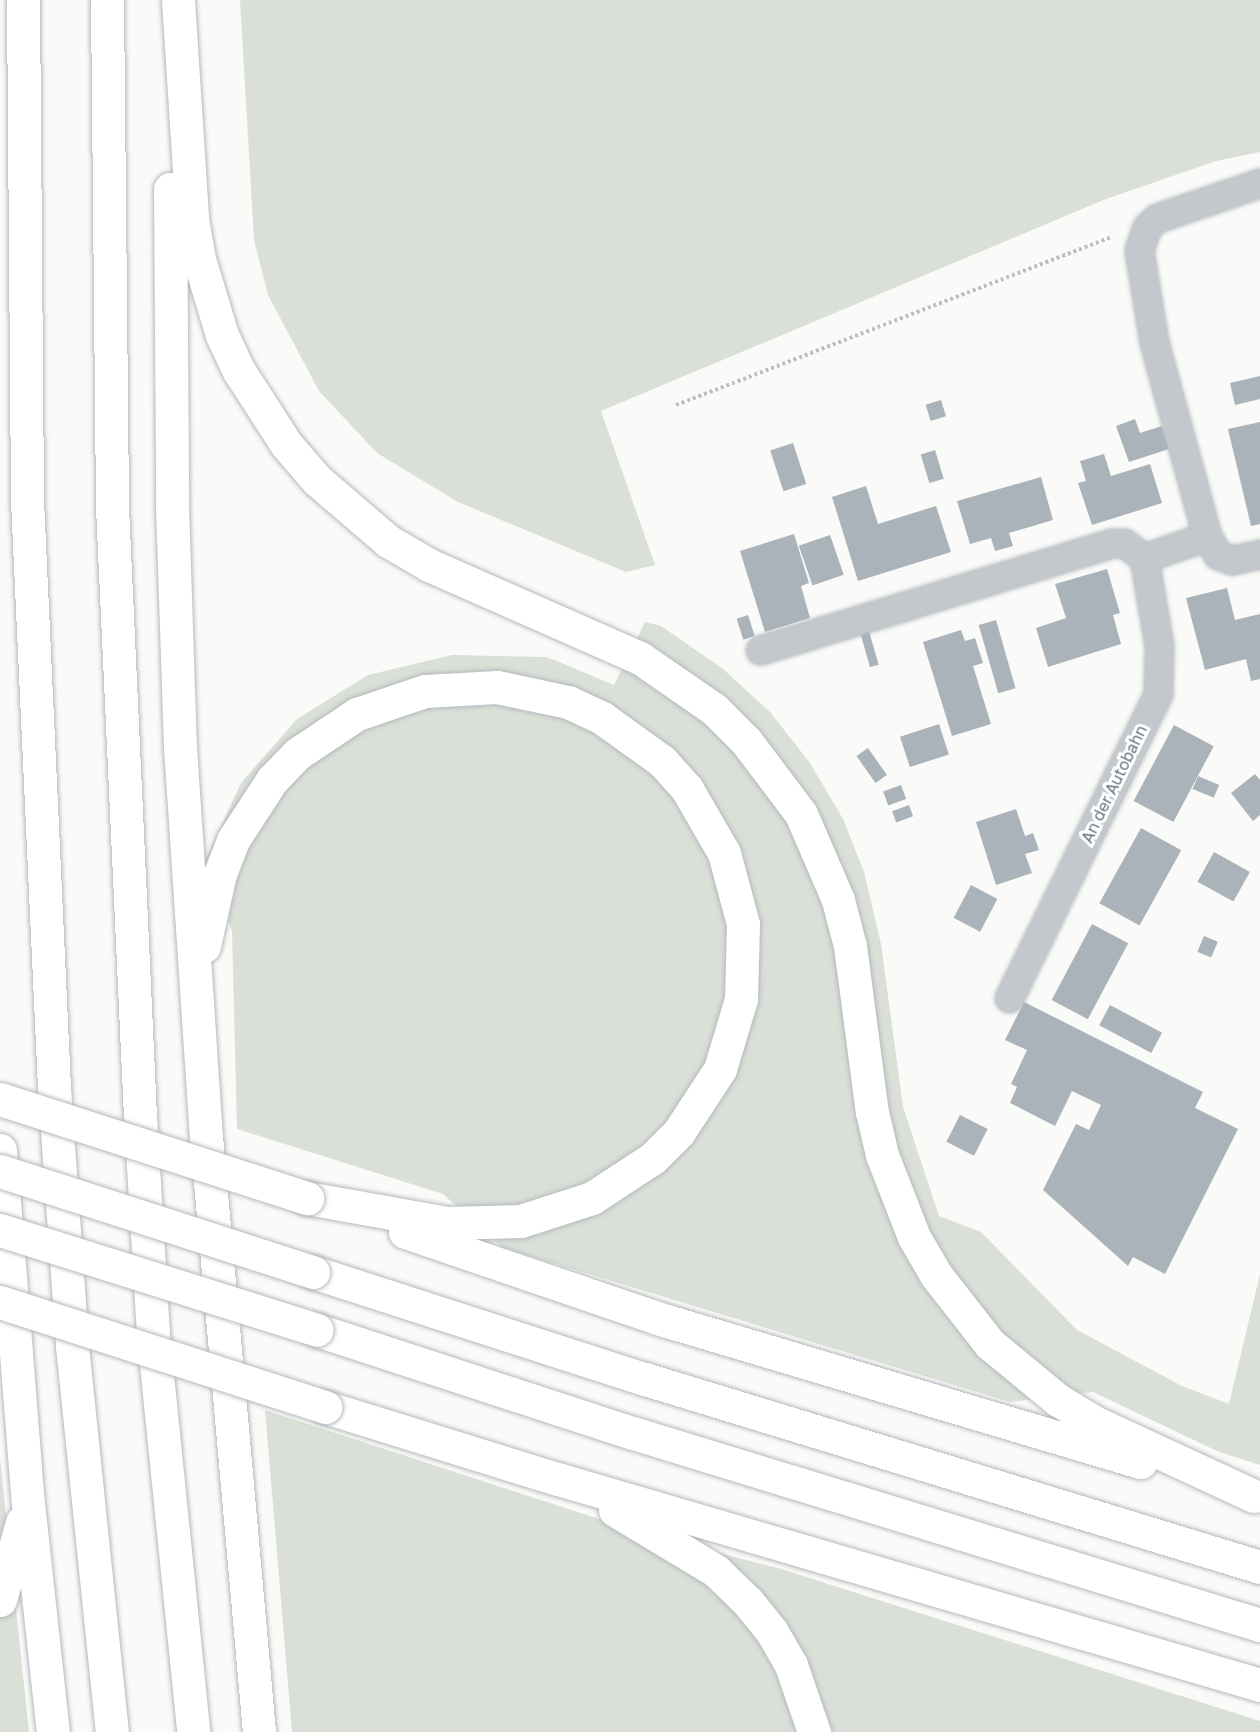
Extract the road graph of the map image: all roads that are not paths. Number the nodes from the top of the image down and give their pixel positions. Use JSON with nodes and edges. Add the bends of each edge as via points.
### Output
{"nodes":[{"id":1,"x":23,"y":0,"type":"edge"},
{"id":2,"x":107,"y":0,"type":"edge"},
{"id":3,"x":169,"y":0,"type":"edge"},
{"id":4,"x":178,"y":0,"type":"edge"},
{"id":5,"x":1260,"y":183,"type":"edge"},
{"id":6,"x":1207,"y":536,"type":"junction"},
{"id":7,"x":1260,"y":554,"type":"edge"},
{"id":8,"x":1144,"y":558,"type":"junction"},
{"id":9,"x":760,"y":650,"type":"dead end"},
{"id":10,"x":195,"y":986,"type":"junction"},
{"id":11,"x":1009,"y":998,"type":"dead end"},
{"id":12,"x":0,"y":1099,"type":"edge"},
{"id":13,"x":0,"y":1150,"type":"edge"},
{"id":14,"x":0,"y":1171,"type":"edge"},
{"id":15,"x":307,"y":1198,"type":"junction"},
{"id":16,"x":0,"y":1230,"type":"edge"},
{"id":17,"x":0,"y":1302,"type":"edge"},
{"id":18,"x":558,"y":1479,"type":"junction"},
{"id":19,"x":1257,"y":1497,"type":"edge"},
{"id":20,"x":27,"y":1503,"type":"junction"},
{"id":21,"x":1260,"y":1567,"type":"edge"},
{"id":22,"x":0,"y":1600,"type":"edge"},
{"id":23,"x":1260,"y":1625,"type":"edge"},
{"id":24,"x":251,"y":1666,"type":"junction"},
{"id":25,"x":1260,"y":1685,"type":"edge"},
{"id":26,"x":53,"y":1732,"type":"edge"},
{"id":27,"x":112,"y":1732,"type":"edge"},
{"id":28,"x":193,"y":1732,"type":"edge"},
{"id":29,"x":259,"y":1732,"type":"edge"},
{"id":30,"x":264,"y":1732,"type":"edge"},
{"id":31,"x":814,"y":1732,"type":"edge"}],
"edges":[{"from":1,"to":27,"type":"highway","via":[[27,500],[54,1088],[73,1358]]},
{"from":2,"to":28,"type":"highway","via":[[112,507],[138,1080],[153,1335]]},
{"from":3,"to":10,"type":"highway","via":[[173,519],[180,747]]},
{"from":4,"to":19,"type":"highway","via":[[192,219],[199,259],[222,335],[238,371],[286,444],[316,480],[388,541],[429,566],[640,658],[714,709],[746,741],[801,814],[838,900],[850,946],[872,1113],[882,1155],[914,1238],[936,1275],[990,1344],[1058,1400],[1106,1428]]},
{"from":5,"to":6,"type":"street","via":[[1157,218],[1147,227],[1139,250],[1154,342]]},
{"from":6,"to":7,"type":"street","via":[[1218,555],[1232,560]]},
{"from":6,"to":8,"type":"street"},
{"from":8,"to":9,"type":"street","via":[[1124,543],[1112,543]]},
{"from":8,"to":11,"type":"street","name":"An der Autobahn","via":[[1159,645],[1158,694]]},
{"from":10,"to":15,"type":"highway","via":[[220,874],[250,809],[297,754],[357,714],[390,700],[425,691],[479,687],[533,692],[568,702],[602,718],[648,749],[687,789],[708,819],[736,888],[744,943],[741,999],[733,1035],[711,1086],[679,1132],[653,1158],[592,1198],[521,1221],[447,1223]]},
{"from":10,"to":24,"type":"highway"},
{"from":12,"to":15,"type":"highway","bridge":true},
{"from":13,"to":20,"type":"highway"},
{"from":14,"to":21,"type":"highway","bridge":true,"via":[[645,1379]]},
{"from":15,"to":19,"type":"highway","via":[[668,1321]]},
{"from":16,"to":23,"type":"highway","bridge":true,"via":[[633,1433]]},
{"from":17,"to":18,"type":"highway","bridge":true},
{"from":18,"to":25,"type":"highway"},
{"from":18,"to":31,"type":"highway","via":[[675,1544],[732,1587],[772,1632],[792,1665]]},
{"from":20,"to":22,"type":"highway"},
{"from":20,"to":26,"type":"highway"},
{"from":24,"to":29,"type":"highway"},
{"from":24,"to":30,"type":"highway"}]}
